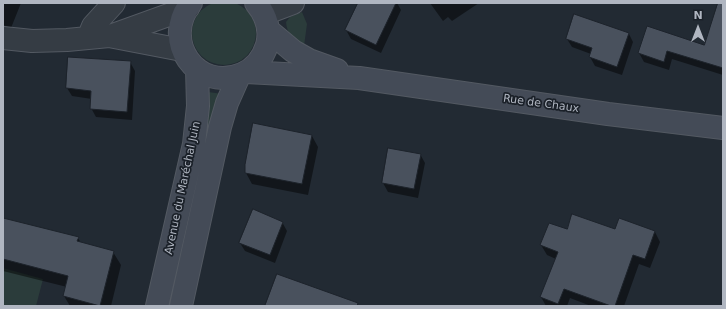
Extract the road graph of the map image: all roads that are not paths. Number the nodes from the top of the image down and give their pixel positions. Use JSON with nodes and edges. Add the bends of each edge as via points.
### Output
{"nodes":[{"id":1,"x":114,"y":3,"type":"edge"},
{"id":2,"x":293,"y":3,"type":"edge"},
{"id":3,"x":190,"y":5,"type":"edge"},
{"id":4,"x":263,"y":16,"type":"edge"},
{"id":5,"x":98,"y":37,"type":"junction"},
{"id":6,"x":3,"y":38,"type":"edge"},
{"id":7,"x":182,"y":50,"type":"junction"},
{"id":8,"x":197,"y":69,"type":"junction"},
{"id":9,"x":242,"y":74,"type":"junction"},
{"id":10,"x":359,"y":78,"type":"junction"},
{"id":11,"x":723,"y":128,"type":"edge"},
{"id":12,"x":157,"y":306,"type":"edge"},
{"id":13,"x":181,"y":306,"type":"edge"}],
"edges":[{"from":1,"to":5,"type":"street","via":[[93,26]]},
{"from":2,"to":4,"type":"street"},
{"from":3,"to":5,"type":"street"},
{"from":3,"to":7,"type":"main road","via":[[181,21],[179,35]]},
{"from":4,"to":9,"type":"main road","via":[[268,37],[265,51],[257,63]]},
{"from":4,"to":10,"type":"main road","name":"Rue de Chaux","via":[[293,51],[309,60]]},
{"from":5,"to":6,"type":"street","via":[[32,40]]},
{"from":5,"to":7,"type":"street"},
{"from":7,"to":8,"type":"main road","via":[[190,64]]},
{"from":8,"to":9,"type":"main road","name":"Rue de Chaux","via":[[214,77],[226,78]]},
{"from":8,"to":12,"type":"main road","name":"Avenue du Maréchal Juin","via":[[198,106],[194,144]]},
{"from":9,"to":10,"type":"main road","name":"Rue de Chaux"},
{"from":9,"to":13,"type":"main road","via":[[227,103],[220,127]]},
{"from":10,"to":11,"type":"main road","name":"Rue de Chaux"}]}
